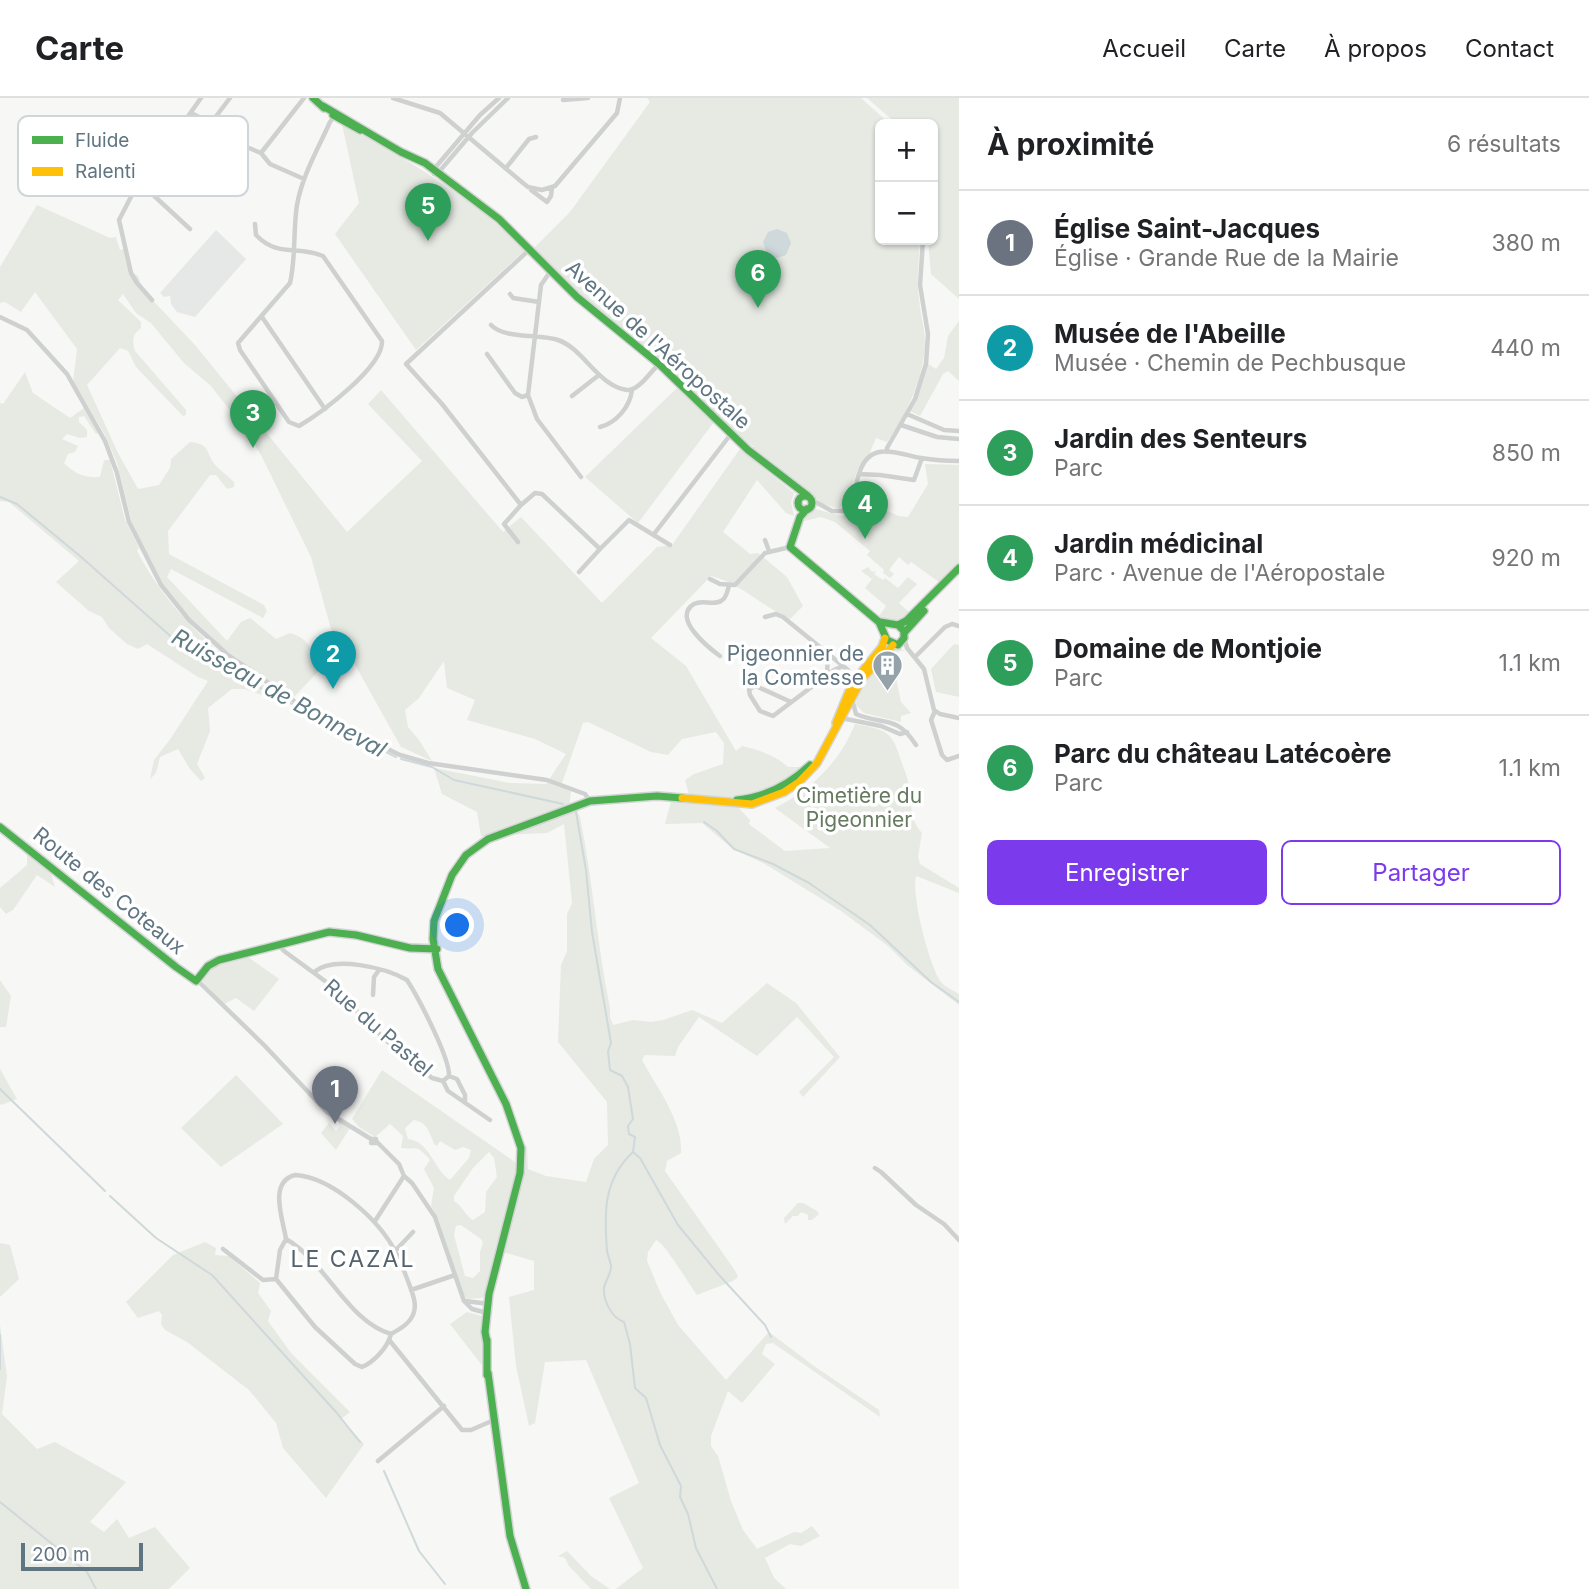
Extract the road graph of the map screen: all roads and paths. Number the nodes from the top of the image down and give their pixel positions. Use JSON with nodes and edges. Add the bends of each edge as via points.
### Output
{"nodes":[{"id":1,"x":201,"y":98,"type":"edge"},
{"id":2,"x":230,"y":98,"type":"edge"},
{"id":3,"x":304,"y":98,"type":"edge"},
{"id":4,"x":313,"y":98,"type":"edge"},
{"id":5,"x":393,"y":98,"type":"edge"},
{"id":6,"x":416,"y":98,"type":"edge"},
{"id":7,"x":499,"y":98,"type":"edge"},
{"id":8,"x":508,"y":98,"type":"edge"},
{"id":9,"x":588,"y":98,"type":"edge"},
{"id":10,"x":620,"y":98,"type":"edge"},
{"id":11,"x":563,"y":100,"type":"dead end"},
{"id":12,"x":414,"y":104,"type":"junction"},
{"id":13,"x":191,"y":113,"type":"junction"},
{"id":14,"x":336,"y":115,"type":"junction"},
{"id":15,"x":188,"y":116,"type":"edge"},
{"id":16,"x":197,"y":116,"type":"edge"},
{"id":17,"x":216,"y":116,"type":"edge"},
{"id":18,"x":466,"y":136,"type":"junction"},
{"id":19,"x":537,"y":137,"type":"dead end"},
{"id":20,"x":248,"y":148,"type":"edge"},
{"id":21,"x":261,"y":153,"type":"junction"},
{"id":22,"x":506,"y":168,"type":"junction"},
{"id":23,"x":435,"y":172,"type":"junction"},
{"id":24,"x":304,"y":179,"type":"junction"},
{"id":25,"x":528,"y":187,"type":"junction"},
{"id":26,"x":552,"y":187,"type":"junction"},
{"id":27,"x":130,"y":196,"type":"edge"},
{"id":28,"x":154,"y":196,"type":"edge"},
{"id":29,"x":255,"y":224,"type":"dead end"},
{"id":30,"x":190,"y":229,"type":"dead end"},
{"id":31,"x":923,"y":245,"type":"edge"},
{"id":32,"x":530,"y":250,"type":"junction"},
{"id":33,"x":293,"y":251,"type":"junction"},
{"id":34,"x":550,"y":272,"type":"junction"},
{"id":35,"x":510,"y":294,"type":"dead end"},
{"id":36,"x":152,"y":300,"type":"dead end"},
{"id":37,"x":539,"y":302,"type":"junction"},
{"id":38,"x":0,"y":317,"type":"edge"},
{"id":39,"x":262,"y":317,"type":"junction"},
{"id":40,"x":491,"y":325,"type":"dead end"},
{"id":41,"x":535,"y":337,"type":"junction"},
{"id":42,"x":487,"y":354,"type":"dead end"},
{"id":43,"x":659,"y":363,"type":"junction"},
{"id":44,"x":599,"y":375,"type":"junction"},
{"id":45,"x":632,"y":390,"type":"junction"},
{"id":46,"x":528,"y":395,"type":"junction"},
{"id":47,"x":572,"y":396,"type":"dead end"},
{"id":48,"x":325,"y":409,"type":"junction"},
{"id":49,"x":907,"y":414,"type":"junction"},
{"id":50,"x":901,"y":425,"type":"junction"},
{"id":51,"x":600,"y":427,"type":"dead end"},
{"id":52,"x":959,"y":431,"type":"edge"},
{"id":53,"x":732,"y":433,"type":"junction"},
{"id":54,"x":959,"y":439,"type":"edge"},
{"id":55,"x":887,"y":451,"type":"junction"},
{"id":56,"x":922,"y":458,"type":"junction"},
{"id":57,"x":959,"y":461,"type":"edge"},
{"id":58,"x":859,"y":474,"type":"junction"},
{"id":59,"x":580,"y":477,"type":"dead end"},
{"id":60,"x":799,"y":489,"type":"junction"},
{"id":61,"x":810,"y":498,"type":"junction"},
{"id":62,"x":521,"y":505,"type":"junction"},
{"id":63,"x":802,"y":505,"type":"junction"},
{"id":64,"x":654,"y":534,"type":"junction"},
{"id":65,"x":765,"y":540,"type":"dead end"},
{"id":66,"x":518,"y":542,"type":"dead end"},
{"id":67,"x":670,"y":545,"type":"dead end"},
{"id":68,"x":790,"y":547,"type":"junction"},
{"id":69,"x":600,"y":550,"type":"junction"},
{"id":70,"x":769,"y":551,"type":"junction"},
{"id":71,"x":959,"y":570,"type":"edge"},
{"id":72,"x":579,"y":572,"type":"dead end"},
{"id":73,"x":710,"y":579,"type":"dead end"},
{"id":74,"x":729,"y":586,"type":"junction"},
{"id":75,"x":765,"y":617,"type":"dead end"},
{"id":76,"x":879,"y":622,"type":"junction"},
{"id":77,"x":894,"y":626,"type":"junction"},
{"id":78,"x":959,"y":626,"type":"edge"},
{"id":79,"x":885,"y":636,"type":"junction"},
{"id":80,"x":904,"y":636,"type":"junction"},
{"id":81,"x":895,"y":645,"type":"junction"},
{"id":82,"x":907,"y":648,"type":"junction"},
{"id":83,"x":828,"y":654,"type":"junction"},
{"id":84,"x":720,"y":656,"type":"dead end"},
{"id":85,"x":915,"y":657,"type":"junction"},
{"id":86,"x":845,"y":668,"type":"junction"},
{"id":87,"x":827,"y":674,"type":"junction"},
{"id":88,"x":859,"y":677,"type":"junction"},
{"id":89,"x":852,"y":698,"type":"junction"},
{"id":90,"x":792,"y":702,"type":"junction"},
{"id":91,"x":854,"y":710,"type":"junction"},
{"id":92,"x":935,"y":711,"type":"junction"},
{"id":93,"x":841,"y":718,"type":"junction"},
{"id":94,"x":959,"y":718,"type":"edge"},
{"id":95,"x":852,"y":721,"type":"junction"},
{"id":96,"x":907,"y":732,"type":"junction"},
{"id":97,"x":916,"y":745,"type":"dead end"},
{"id":98,"x":959,"y":757,"type":"edge"},
{"id":99,"x":590,"y":801,"type":"junction"},
{"id":100,"x":0,"y":827,"type":"edge"},
{"id":101,"x":283,"y":943,"type":"junction"},
{"id":102,"x":436,"y":949,"type":"junction"},
{"id":103,"x":379,"y":970,"type":"junction"},
{"id":104,"x":314,"y":972,"type":"junction"},
{"id":105,"x":197,"y":980,"type":"junction"},
{"id":106,"x":373,"y":995,"type":"dead end"},
{"id":107,"x":449,"y":1076,"type":"junction"},
{"id":108,"x":443,"y":1081,"type":"junction"},
{"id":109,"x":339,"y":1099,"type":"dead end"},
{"id":110,"x":465,"y":1101,"type":"junction"},
{"id":111,"x":327,"y":1112,"type":"junction"},
{"id":112,"x":490,"y":1120,"type":"dead end"},
{"id":113,"x":875,"y":1168,"type":"dead end"},
{"id":114,"x":404,"y":1176,"type":"junction"},
{"id":115,"x":375,"y":1221,"type":"junction"},
{"id":116,"x":413,"y":1232,"type":"dead end"},
{"id":117,"x":286,"y":1239,"type":"junction"},
{"id":118,"x":959,"y":1240,"type":"edge"},
{"id":119,"x":223,"y":1250,"type":"dead end"},
{"id":120,"x":395,"y":1251,"type":"junction"},
{"id":121,"x":455,"y":1275,"type":"junction"},
{"id":122,"x":276,"y":1279,"type":"junction"},
{"id":123,"x":411,"y":1290,"type":"junction"},
{"id":124,"x":464,"y":1301,"type":"junction"},
{"id":125,"x":488,"y":1306,"type":"junction"},
{"id":126,"x":391,"y":1334,"type":"junction"},
{"id":127,"x":390,"y":1341,"type":"junction"},
{"id":128,"x":444,"y":1406,"type":"junction"},
{"id":129,"x":493,"y":1420,"type":"junction"},
{"id":130,"x":378,"y":1461,"type":"dead end"},
{"id":131,"x":526,"y":1589,"type":"edge"}],
"edges":[{"from":1,"to":13,"type":"street"},
{"from":2,"to":17,"type":"street"},
{"from":3,"to":21,"type":"street"},
{"from":4,"to":14,"type":"street","name":"Avenue de l'Aéropostale"},
{"from":5,"to":12,"type":"street"},
{"from":6,"to":12,"type":"street"},
{"from":7,"to":18,"type":"street"},
{"from":8,"to":18,"type":"street"},
{"from":9,"to":11,"type":"street"},
{"from":10,"to":26,"type":"street","via":[[617,113]]},
{"from":12,"to":18,"type":"street","via":[[440,113]]},
{"from":13,"to":15,"type":"street"},
{"from":13,"to":16,"type":"street"},
{"from":14,"to":23,"type":"street","name":"Avenue de l'Aéropostale"},
{"from":14,"to":24,"type":"street"},
{"from":18,"to":22,"type":"street"},
{"from":18,"to":23,"type":"street"},
{"from":19,"to":22,"type":"street","via":[[529,139]]},
{"from":20,"to":21,"type":"street"},
{"from":21,"to":24,"type":"street","via":[[270,164]]},
{"from":22,"to":25,"type":"street"},
{"from":23,"to":32,"type":"street","name":"Avenue de l'Aéropostale","via":[[524,239]]},
{"from":24,"to":33,"type":"street"},
{"from":25,"to":26,"type":"street"},
{"from":25,"to":26,"type":"street","via":[[547,202]]},
{"from":27,"to":36,"type":"street","via":[[119,224],[131,273]]},
{"from":28,"to":30,"type":"street"},
{"from":29,"to":33,"type":"street","via":[[256,235],[264,243]]},
{"from":31,"to":49,"type":"street","via":[[920,285],[927,356]]},
{"from":32,"to":34,"type":"street","name":"Avenue de l'Aéropostale"},
{"from":32,"to":62,"type":"street","via":[[406,364]]},
{"from":33,"to":39,"type":"street","via":[[290,283]]},
{"from":33,"to":48,"type":"street","via":[[324,257],[382,341],[378,357]]},
{"from":34,"to":37,"type":"street","via":[[542,283]]},
{"from":34,"to":43,"type":"street","name":"Avenue de l'Aéropostale"},
{"from":35,"to":37,"type":"street","via":[[513,299]]},
{"from":37,"to":41,"type":"street"},
{"from":38,"to":99,"type":"street","via":[[27,330],[67,374],[105,441],[125,511],[165,592],[227,654],[291,701],[400,755],[547,780],[585,794]]},
{"from":39,"to":48,"type":"street"},
{"from":39,"to":48,"type":"street","via":[[238,345],[264,387],[294,425]]},
{"from":40,"to":41,"type":"street","via":[[497,331]]},
{"from":41,"to":44,"type":"street","via":[[564,342]]},
{"from":41,"to":46,"type":"street"},
{"from":42,"to":46,"type":"street","via":[[515,393]]},
{"from":43,"to":45,"type":"street"},
{"from":43,"to":53,"type":"street","name":"Avenue de l'Aéropostale"},
{"from":44,"to":45,"type":"street"},
{"from":44,"to":47,"type":"street"},
{"from":45,"to":51,"type":"street","via":[[619,415]]},
{"from":46,"to":59,"type":"street","via":[[537,419]]},
{"from":49,"to":50,"type":"street"},
{"from":49,"to":52,"type":"street","via":[[944,430]]},
{"from":50,"to":54,"type":"street"},
{"from":50,"to":55,"type":"street"},
{"from":53,"to":60,"type":"street","name":"Avenue de l'Aéropostale"},
{"from":53,"to":64,"type":"street"},
{"from":55,"to":56,"type":"street"},
{"from":55,"to":58,"type":"street","name":"Avenue de l'Aéropostale","via":[[867,460]]},
{"from":56,"to":57,"type":"street"},
{"from":56,"to":58,"type":"street","via":[[914,480]]},
{"from":58,"to":61,"type":"street","name":"Avenue de l'Aéropostale","via":[[853,499],[843,511],[832,511]]},
{"from":60,"to":61,"type":"street","name":"Avenue de l'Aéropostale"},
{"from":60,"to":63,"type":"street"},
{"from":61,"to":63,"type":"street","via":[[804,496]]},
{"from":61,"to":63,"type":"street","via":[[811,506]]},
{"from":62,"to":66,"type":"street","via":[[503,524]]},
{"from":62,"to":69,"type":"street","via":[[535,493],[542,494]]},
{"from":63,"to":68,"type":"street"},
{"from":64,"to":67,"type":"street"},
{"from":64,"to":69,"type":"street","via":[[629,520]]},
{"from":65,"to":70,"type":"street"},
{"from":68,"to":70,"type":"street"},
{"from":68,"to":76,"type":"street"},
{"from":69,"to":72,"type":"street"},
{"from":70,"to":74,"type":"street","via":[[738,583]]},
{"from":71,"to":77,"type":"street","via":[[913,616]]},
{"from":71,"to":80,"type":"street"},
{"from":73,"to":74,"type":"street"},
{"from":74,"to":84,"type":"street","via":[[721,601],[700,602],[686,614],[702,642]]},
{"from":75,"to":83,"type":"street","via":[[783,617]]},
{"from":76,"to":77,"type":"street"},
{"from":76,"to":79,"type":"street"},
{"from":77,"to":79,"type":"street"},
{"from":77,"to":80,"type":"street"},
{"from":78,"to":85,"type":"street","via":[[945,627]]},
{"from":79,"to":81,"type":"street"},
{"from":79,"to":88,"type":"street"},
{"from":80,"to":81,"type":"street"},
{"from":80,"to":82,"type":"street"},
{"from":81,"to":82,"type":"street"},
{"from":81,"to":88,"type":"street"},
{"from":82,"to":85,"type":"street"},
{"from":83,"to":86,"type":"street"},
{"from":83,"to":87,"type":"street"},
{"from":85,"to":92,"type":"street","via":[[924,669]]},
{"from":86,"to":87,"type":"street"},
{"from":86,"to":88,"type":"street"},
{"from":87,"to":90,"type":"street"},
{"from":88,"to":89,"type":"street"},
{"from":88,"to":93,"type":"street"},
{"from":89,"to":91,"type":"street"},
{"from":89,"to":93,"type":"street"},
{"from":90,"to":90,"type":"street","via":[[776,715],[768,715],[758,709],[749,690],[758,687]]},
{"from":91,"to":95,"type":"street","via":[[849,717]]},
{"from":91,"to":96,"type":"street","via":[[897,724]]},
{"from":92,"to":94,"type":"street"},
{"from":92,"to":98,"type":"street","via":[[931,720],[942,755],[947,760]]},
{"from":93,"to":95,"type":"street"},
{"from":93,"to":99,"type":"street","via":[[804,771],[789,784],[761,796]]},
{"from":95,"to":96,"type":"street"},
{"from":96,"to":97,"type":"street"},
{"from":99,"to":102,"type":"street","via":[[507,830],[466,855],[438,906]]},
{"from":100,"to":105,"type":"street","name":"Route des Coteaux"},
{"from":101,"to":102,"type":"street","via":[[338,932]]},
{"from":101,"to":104,"type":"street","name":"Rue du Pastel","via":[[289,954]]},
{"from":101,"to":105,"type":"street","via":[[214,962]]},
{"from":102,"to":125,"type":"street","via":[[454,1000],[506,1104],[521,1147],[520,1173]]},
{"from":103,"to":104,"type":"street","name":"Rue du Pastel","via":[[331,964]]},
{"from":103,"to":106,"type":"street"},
{"from":103,"to":107,"type":"street","name":"Rue du Pastel","via":[[409,982],[443,1052]]},
{"from":104,"to":108,"type":"street","name":"Rue du Pastel","via":[[389,1043],[432,1078]]},
{"from":105,"to":111,"type":"street"},
{"from":107,"to":108,"type":"street","name":"Rue du Pastel"},
{"from":107,"to":110,"type":"street","name":"Rue du Pastel","via":[[457,1079]]},
{"from":108,"to":110,"type":"street","name":"Rue du Pastel","via":[[448,1091]]},
{"from":109,"to":111,"type":"street"},
{"from":110,"to":112,"type":"street","name":"Rue du Pastel"},
{"from":111,"to":114,"type":"street","via":[[374,1141],[399,1164]]},
{"from":113,"to":118,"type":"street"},
{"from":114,"to":115,"type":"street"},
{"from":114,"to":121,"type":"street","via":[[435,1217]]},
{"from":115,"to":117,"type":"street","via":[[334,1189],[295,1175],[279,1189]]},
{"from":115,"to":120,"type":"street"},
{"from":116,"to":120,"type":"street"},
{"from":117,"to":122,"type":"street"},
{"from":117,"to":126,"type":"street","via":[[332,1281],[370,1326]]},
{"from":119,"to":122,"type":"street","via":[[263,1280]]},
{"from":120,"to":123,"type":"street"},
{"from":121,"to":123,"type":"street"},
{"from":121,"to":124,"type":"street"},
{"from":122,"to":127,"type":"street","via":[[315,1326],[359,1366],[368,1364]]},
{"from":123,"to":126,"type":"street","via":[[414,1313]]},
{"from":124,"to":125,"type":"street"},
{"from":124,"to":125,"type":"street","via":[[472,1309]]},
{"from":125,"to":129,"type":"street"},
{"from":126,"to":127,"type":"street"},
{"from":127,"to":128,"type":"street"},
{"from":128,"to":129,"type":"street","via":[[462,1430]]},
{"from":128,"to":130,"type":"street"},
{"from":129,"to":131,"type":"street","via":[[510,1536]]}]}
